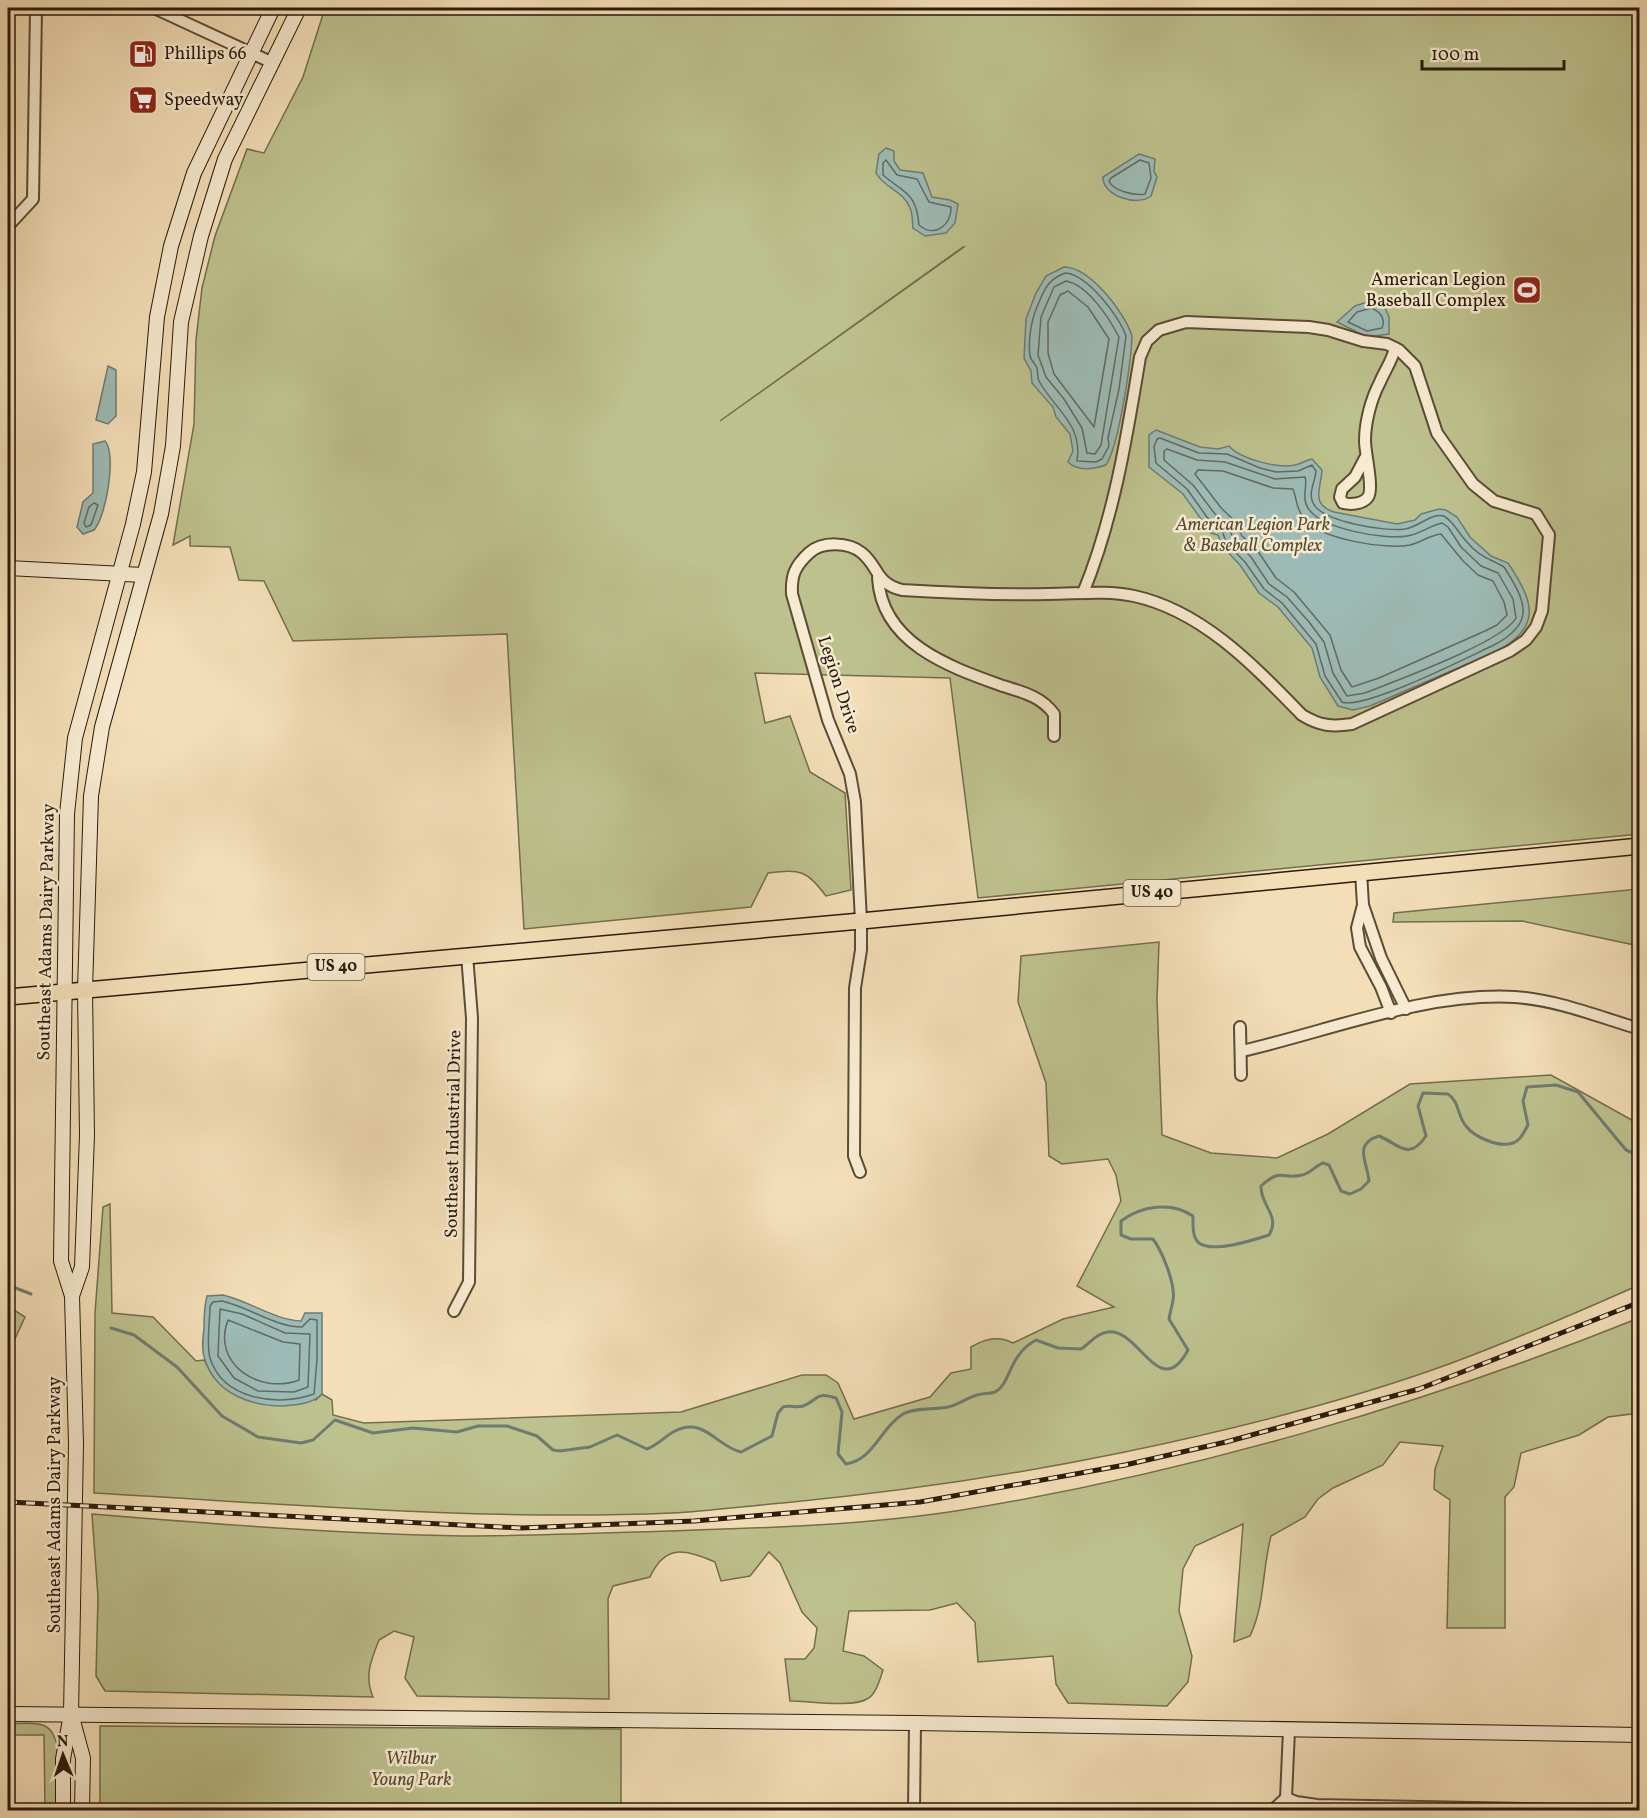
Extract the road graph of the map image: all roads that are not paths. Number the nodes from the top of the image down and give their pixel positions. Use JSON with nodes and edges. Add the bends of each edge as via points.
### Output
{"nodes":[{"id":1,"x":36,"y":8,"type":"edge"},
{"id":2,"x":154,"y":8,"type":"edge"},
{"id":3,"x":273,"y":8,"type":"edge"},
{"id":4,"x":299,"y":8,"type":"edge"},
{"id":5,"x":251,"y":55,"type":"junction"},
{"id":6,"x":273,"y":63,"type":"junction"},
{"id":7,"x":8,"y":226,"type":"edge"},
{"id":8,"x":8,"y":301,"type":"edge"},
{"id":9,"x":1395,"y":348,"type":"junction"},
{"id":10,"x":1365,"y":458,"type":"dead end"},
{"id":11,"x":8,"y":568,"type":"edge"},
{"id":12,"x":118,"y":573,"type":"junction"},
{"id":13,"x":142,"y":574,"type":"junction"},
{"id":14,"x":878,"y":578,"type":"junction"},
{"id":15,"x":1083,"y":593,"type":"junction"},
{"id":16,"x":1054,"y":736,"type":"dead end"},
{"id":17,"x":1640,"y":846,"type":"edge"},
{"id":18,"x":1361,"y":872,"type":"junction"},
{"id":19,"x":1363,"y":905,"type":"junction"},
{"id":20,"x":861,"y":921,"type":"junction"},
{"id":21,"x":467,"y":955,"type":"junction"},
{"id":22,"x":85,"y":990,"type":"junction"},
{"id":23,"x":63,"y":992,"type":"junction"},
{"id":24,"x":8,"y":997,"type":"edge"},
{"id":25,"x":1406,"y":1010,"type":"junction"},
{"id":26,"x":1391,"y":1013,"type":"junction"},
{"id":27,"x":1240,"y":1027,"type":"dead end"},
{"id":28,"x":1640,"y":1029,"type":"edge"},
{"id":29,"x":1242,"y":1051,"type":"junction"},
{"id":30,"x":1241,"y":1075,"type":"dead end"},
{"id":31,"x":860,"y":1172,"type":"dead end"},
{"id":32,"x":72,"y":1296,"type":"junction"},
{"id":33,"x":454,"y":1311,"type":"dead end"},
{"id":34,"x":8,"y":1714,"type":"edge"},
{"id":35,"x":71,"y":1714,"type":"junction"},
{"id":36,"x":915,"y":1724,"type":"junction"},
{"id":37,"x":1289,"y":1730,"type":"junction"},
{"id":38,"x":1640,"y":1735,"type":"edge"},
{"id":39,"x":1287,"y":1798,"type":"junction"},
{"id":40,"x":63,"y":1810,"type":"edge"},
{"id":41,"x":82,"y":1810,"type":"edge"},
{"id":42,"x":914,"y":1810,"type":"edge"},
{"id":43,"x":1274,"y":1810,"type":"edge"},
{"id":44,"x":1580,"y":1810,"type":"edge"}],
"edges":[{"from":1,"to":7,"type":"street","via":[[33,199]]},
{"from":2,"to":5,"type":"street"},
{"from":3,"to":5,"type":"main road","name":"Southeast Adams Dairy Parkway"},
{"from":4,"to":6,"type":"main road","name":"Southeast Adams Dairy Parkway"},
{"from":5,"to":6,"type":"street"},
{"from":5,"to":12,"type":"main road","name":"Southeast Adams Dairy Parkway","via":[[194,173],[171,246],[157,317],[144,472]]},
{"from":6,"to":13,"type":"main road","name":"Southeast Adams Dairy Parkway","via":[[225,159],[201,236],[181,322],[173,446],[161,514]]},
{"from":8,"to":11,"type":"street"},
{"from":9,"to":10,"type":"street","via":[[1372,402]]},
{"from":9,"to":15,"type":"street","via":[[1309,327],[1186,322],[1159,330],[1140,357],[1120,469],[1102,542]]},
{"from":9,"to":15,"type":"street","via":[[1411,358],[1437,433],[1466,476],[1494,501],[1536,514],[1549,535],[1542,611],[1526,640],[1352,724],[1330,727],[1302,715],[1223,641],[1193,620],[1134,596]]},
{"from":11,"to":12,"type":"main road"},
{"from":12,"to":13,"type":"main road"},
{"from":12,"to":23,"type":"main road","name":"Southeast Adams Dairy Parkway","via":[[75,738],[67,814]]},
{"from":13,"to":22,"type":"main road","name":"Southeast Adams Dairy Parkway","via":[[102,727],[91,796]]},
{"from":14,"to":15,"type":"street","via":[[891,587],[913,591]]},
{"from":14,"to":16,"type":"street","via":[[884,606],[905,637],[942,662],[1037,697],[1054,714]]},
{"from":14,"to":20,"type":"street","name":"Legion Drive","via":[[863,554],[848,546],[829,545],[813,549],[797,564],[791,578],[792,594],[828,720],[851,781]]},
{"from":17,"to":18,"type":"main road","number":"US 40"},
{"from":18,"to":19,"type":"street"},
{"from":18,"to":20,"type":"main road","number":"US 40"},
{"from":19,"to":25,"type":"street","via":[[1381,958]]},
{"from":19,"to":26,"type":"street","via":[[1357,928],[1360,947]]},
{"from":20,"to":21,"type":"main road","number":"US 40"},
{"from":20,"to":31,"type":"street","via":[[854,1063],[854,1156]]},
{"from":21,"to":22,"type":"main road","number":"US 40"},
{"from":21,"to":33,"type":"street","name":"Southeast Industrial Drive","via":[[472,1018],[469,1282]]},
{"from":22,"to":23,"type":"main road","number":"US 40"},
{"from":22,"to":32,"type":"main road","name":"Southeast Adams Dairy Parkway","via":[[87,1135],[82,1267]]},
{"from":23,"to":24,"type":"main road","number":"US 40"},
{"from":23,"to":32,"type":"main road","name":"Southeast Adams Dairy Parkway","via":[[61,1261]]},
{"from":25,"to":26,"type":"street"},
{"from":25,"to":28,"type":"street","via":[[1437,1001],[1516,997],[1565,1006]]},
{"from":26,"to":29,"type":"street"},
{"from":27,"to":29,"type":"street"},
{"from":29,"to":30,"type":"street"},
{"from":32,"to":35,"type":"main road","name":"Southeast Adams Dairy Parkway","via":[[76,1443]]},
{"from":34,"to":35,"type":"main road"},
{"from":35,"to":36,"type":"main road"},
{"from":35,"to":40,"type":"main road","name":"Southeast Adams Dairy Parkway","via":[[63,1759]]},
{"from":35,"to":41,"type":"main road","name":"Southeast Adams Dairy Parkway","via":[[82,1758]]},
{"from":36,"to":37,"type":"main road"},
{"from":36,"to":42,"type":"street"},
{"from":37,"to":38,"type":"main road"},
{"from":37,"to":39,"type":"street"},
{"from":39,"to":43,"type":"street"},
{"from":39,"to":44,"type":"street","via":[[1317,1805]]}]}
